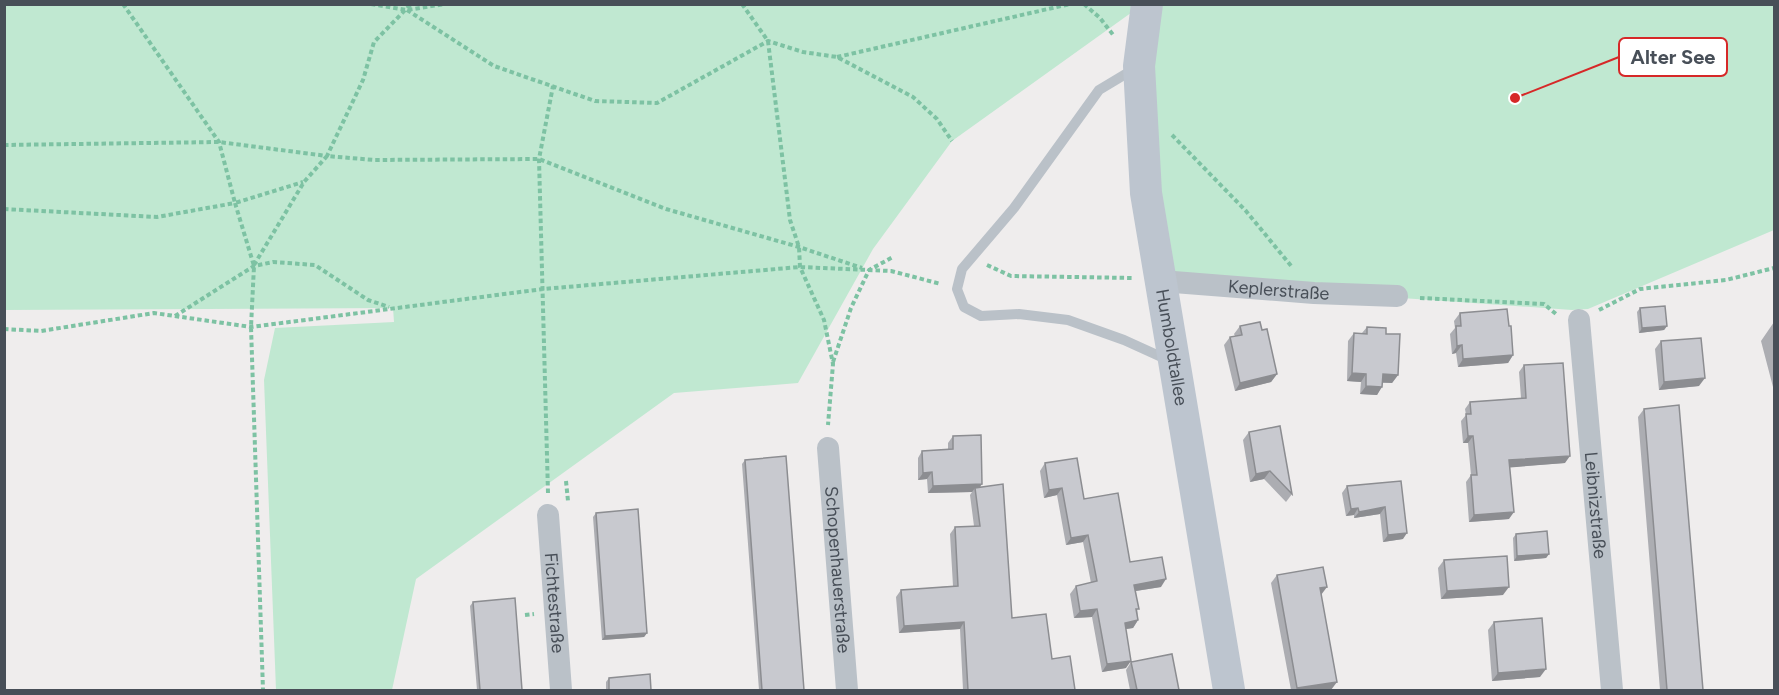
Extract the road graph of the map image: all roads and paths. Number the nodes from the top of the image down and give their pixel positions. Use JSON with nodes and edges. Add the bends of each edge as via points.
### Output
{"nodes":[{"id":1,"x":123,"y":4,"type":"edge"},
{"id":2,"x":371,"y":4,"type":"edge"},
{"id":3,"x":411,"y":4,"type":"edge"},
{"id":4,"x":446,"y":4,"type":"edge"},
{"id":5,"x":742,"y":4,"type":"edge"},
{"id":6,"x":1070,"y":4,"type":"edge"},
{"id":7,"x":1147,"y":4,"type":"edge"},
{"id":8,"x":407,"y":10,"type":"junction"},
{"id":9,"x":768,"y":41,"type":"junction"},
{"id":10,"x":837,"y":57,"type":"junction"},
{"id":11,"x":1138,"y":66,"type":"junction"},
{"id":12,"x":553,"y":86,"type":"junction"},
{"id":13,"x":1168,"y":126,"type":"dead end"},
{"id":14,"x":952,"y":141,"type":"dead end"},
{"id":15,"x":219,"y":142,"type":"junction"},
{"id":16,"x":4,"y":145,"type":"edge"},
{"id":17,"x":327,"y":156,"type":"junction"},
{"id":18,"x":539,"y":159,"type":"junction"},
{"id":19,"x":304,"y":182,"type":"junction"},
{"id":20,"x":235,"y":203,"type":"junction"},
{"id":21,"x":4,"y":209,"type":"edge"},
{"id":22,"x":799,"y":247,"type":"junction"},
{"id":23,"x":893,"y":257,"type":"dead end"},
{"id":24,"x":972,"y":258,"type":"junction"},
{"id":25,"x":254,"y":266,"type":"junction"},
{"id":26,"x":800,"y":267,"type":"junction"},
{"id":27,"x":1774,"y":268,"type":"edge"},
{"id":28,"x":869,"y":270,"type":"junction"},
{"id":29,"x":1161,"y":281,"type":"junction"},
{"id":30,"x":543,"y":289,"type":"junction"},
{"id":31,"x":957,"y":289,"type":"junction"},
{"id":32,"x":1314,"y":293,"type":"junction"},
{"id":33,"x":1397,"y":296,"type":"joint"},
{"id":34,"x":393,"y":308,"type":"junction"},
{"id":35,"x":175,"y":316,"type":"junction"},
{"id":36,"x":1579,"y":320,"type":"junction"},
{"id":37,"x":251,"y":327,"type":"junction"},
{"id":38,"x":4,"y":329,"type":"edge"},
{"id":39,"x":1174,"y":363,"type":"junction"},
{"id":40,"x":833,"y":364,"type":"junction"},
{"id":41,"x":828,"y":448,"type":"joint"},
{"id":42,"x":548,"y":514,"type":"joint"},
{"id":43,"x":262,"y":690,"type":"edge"},
{"id":44,"x":561,"y":690,"type":"edge"},
{"id":45,"x":847,"y":690,"type":"edge"},
{"id":46,"x":1229,"y":690,"type":"edge"},
{"id":47,"x":1612,"y":690,"type":"edge"}],
"edges":[{"from":1,"to":15,"type":"path"},
{"from":2,"to":8,"type":"path"},
{"from":3,"to":8,"type":"path"},
{"from":4,"to":8,"type":"path"},
{"from":5,"to":9,"type":"path"},
{"from":6,"to":10,"type":"path"},
{"from":7,"to":11,"type":"street","name":"Humboldtallee"},
{"from":8,"to":12,"type":"path","via":[[494,66]]},
{"from":8,"to":17,"type":"path","via":[[374,42],[363,80]]},
{"from":9,"to":10,"type":"path"},
{"from":9,"to":12,"type":"path","via":[[657,103],[595,101]]},
{"from":9,"to":22,"type":"path","via":[[790,220]]},
{"from":10,"to":14,"type":"path","via":[[913,96],[938,119]]},
{"from":11,"to":24,"type":"lane","via":[[1099,90],[1014,208]]},
{"from":11,"to":29,"type":"street","name":"Humboldtallee","via":[[1146,193]]},
{"from":12,"to":18,"type":"path"},
{"from":13,"to":32,"type":"path"},
{"from":15,"to":16,"type":"path"},
{"from":15,"to":17,"type":"path"},
{"from":15,"to":20,"type":"path"},
{"from":17,"to":18,"type":"path","via":[[375,160]]},
{"from":17,"to":19,"type":"path"},
{"from":18,"to":22,"type":"path","via":[[666,209]]},
{"from":18,"to":30,"type":"path"},
{"from":19,"to":20,"type":"path"},
{"from":19,"to":25,"type":"path"},
{"from":20,"to":21,"type":"path","via":[[158,217]]},
{"from":20,"to":25,"type":"path"},
{"from":22,"to":26,"type":"path"},
{"from":22,"to":28,"type":"path"},
{"from":23,"to":28,"type":"path"},
{"from":24,"to":29,"type":"path","via":[[1011,276]]},
{"from":24,"to":31,"type":"lane","via":[[962,269]]},
{"from":25,"to":34,"type":"path","via":[[273,262],[315,265],[368,300]]},
{"from":25,"to":35,"type":"path"},
{"from":25,"to":37,"type":"path"},
{"from":26,"to":28,"type":"path"},
{"from":26,"to":30,"type":"path"},
{"from":26,"to":40,"type":"path","via":[[824,320]]},
{"from":27,"to":36,"type":"path","via":[[1726,280],[1640,289]]},
{"from":28,"to":31,"type":"path","via":[[891,271]]},
{"from":28,"to":40,"type":"path","via":[[851,308]]},
{"from":29,"to":32,"type":"street","name":"Keplerstraße"},
{"from":29,"to":39,"type":"street","name":"Humboldtallee"},
{"from":30,"to":34,"type":"path"},
{"from":30,"to":42,"type":"path"},
{"from":31,"to":39,"type":"lane","via":[[964,307],[981,316],[1019,314],[1068,320]]},
{"from":32,"to":33,"type":"street","name":"Keplerstraße"},
{"from":33,"to":36,"type":"path","via":[[1544,304],[1559,316]]},
{"from":34,"to":37,"type":"path"},
{"from":35,"to":37,"type":"path"},
{"from":35,"to":38,"type":"path","via":[[154,313],[41,331]]},
{"from":36,"to":47,"type":"street","name":"Leibnizstraße"},
{"from":37,"to":43,"type":"path"},
{"from":39,"to":46,"type":"street","name":"Humboldtallee"},
{"from":40,"to":41,"type":"path"},
{"from":41,"to":45,"type":"street","name":"Schopenhauerstraße"},
{"from":42,"to":44,"type":"street","name":"Fichtestraße"}]}
